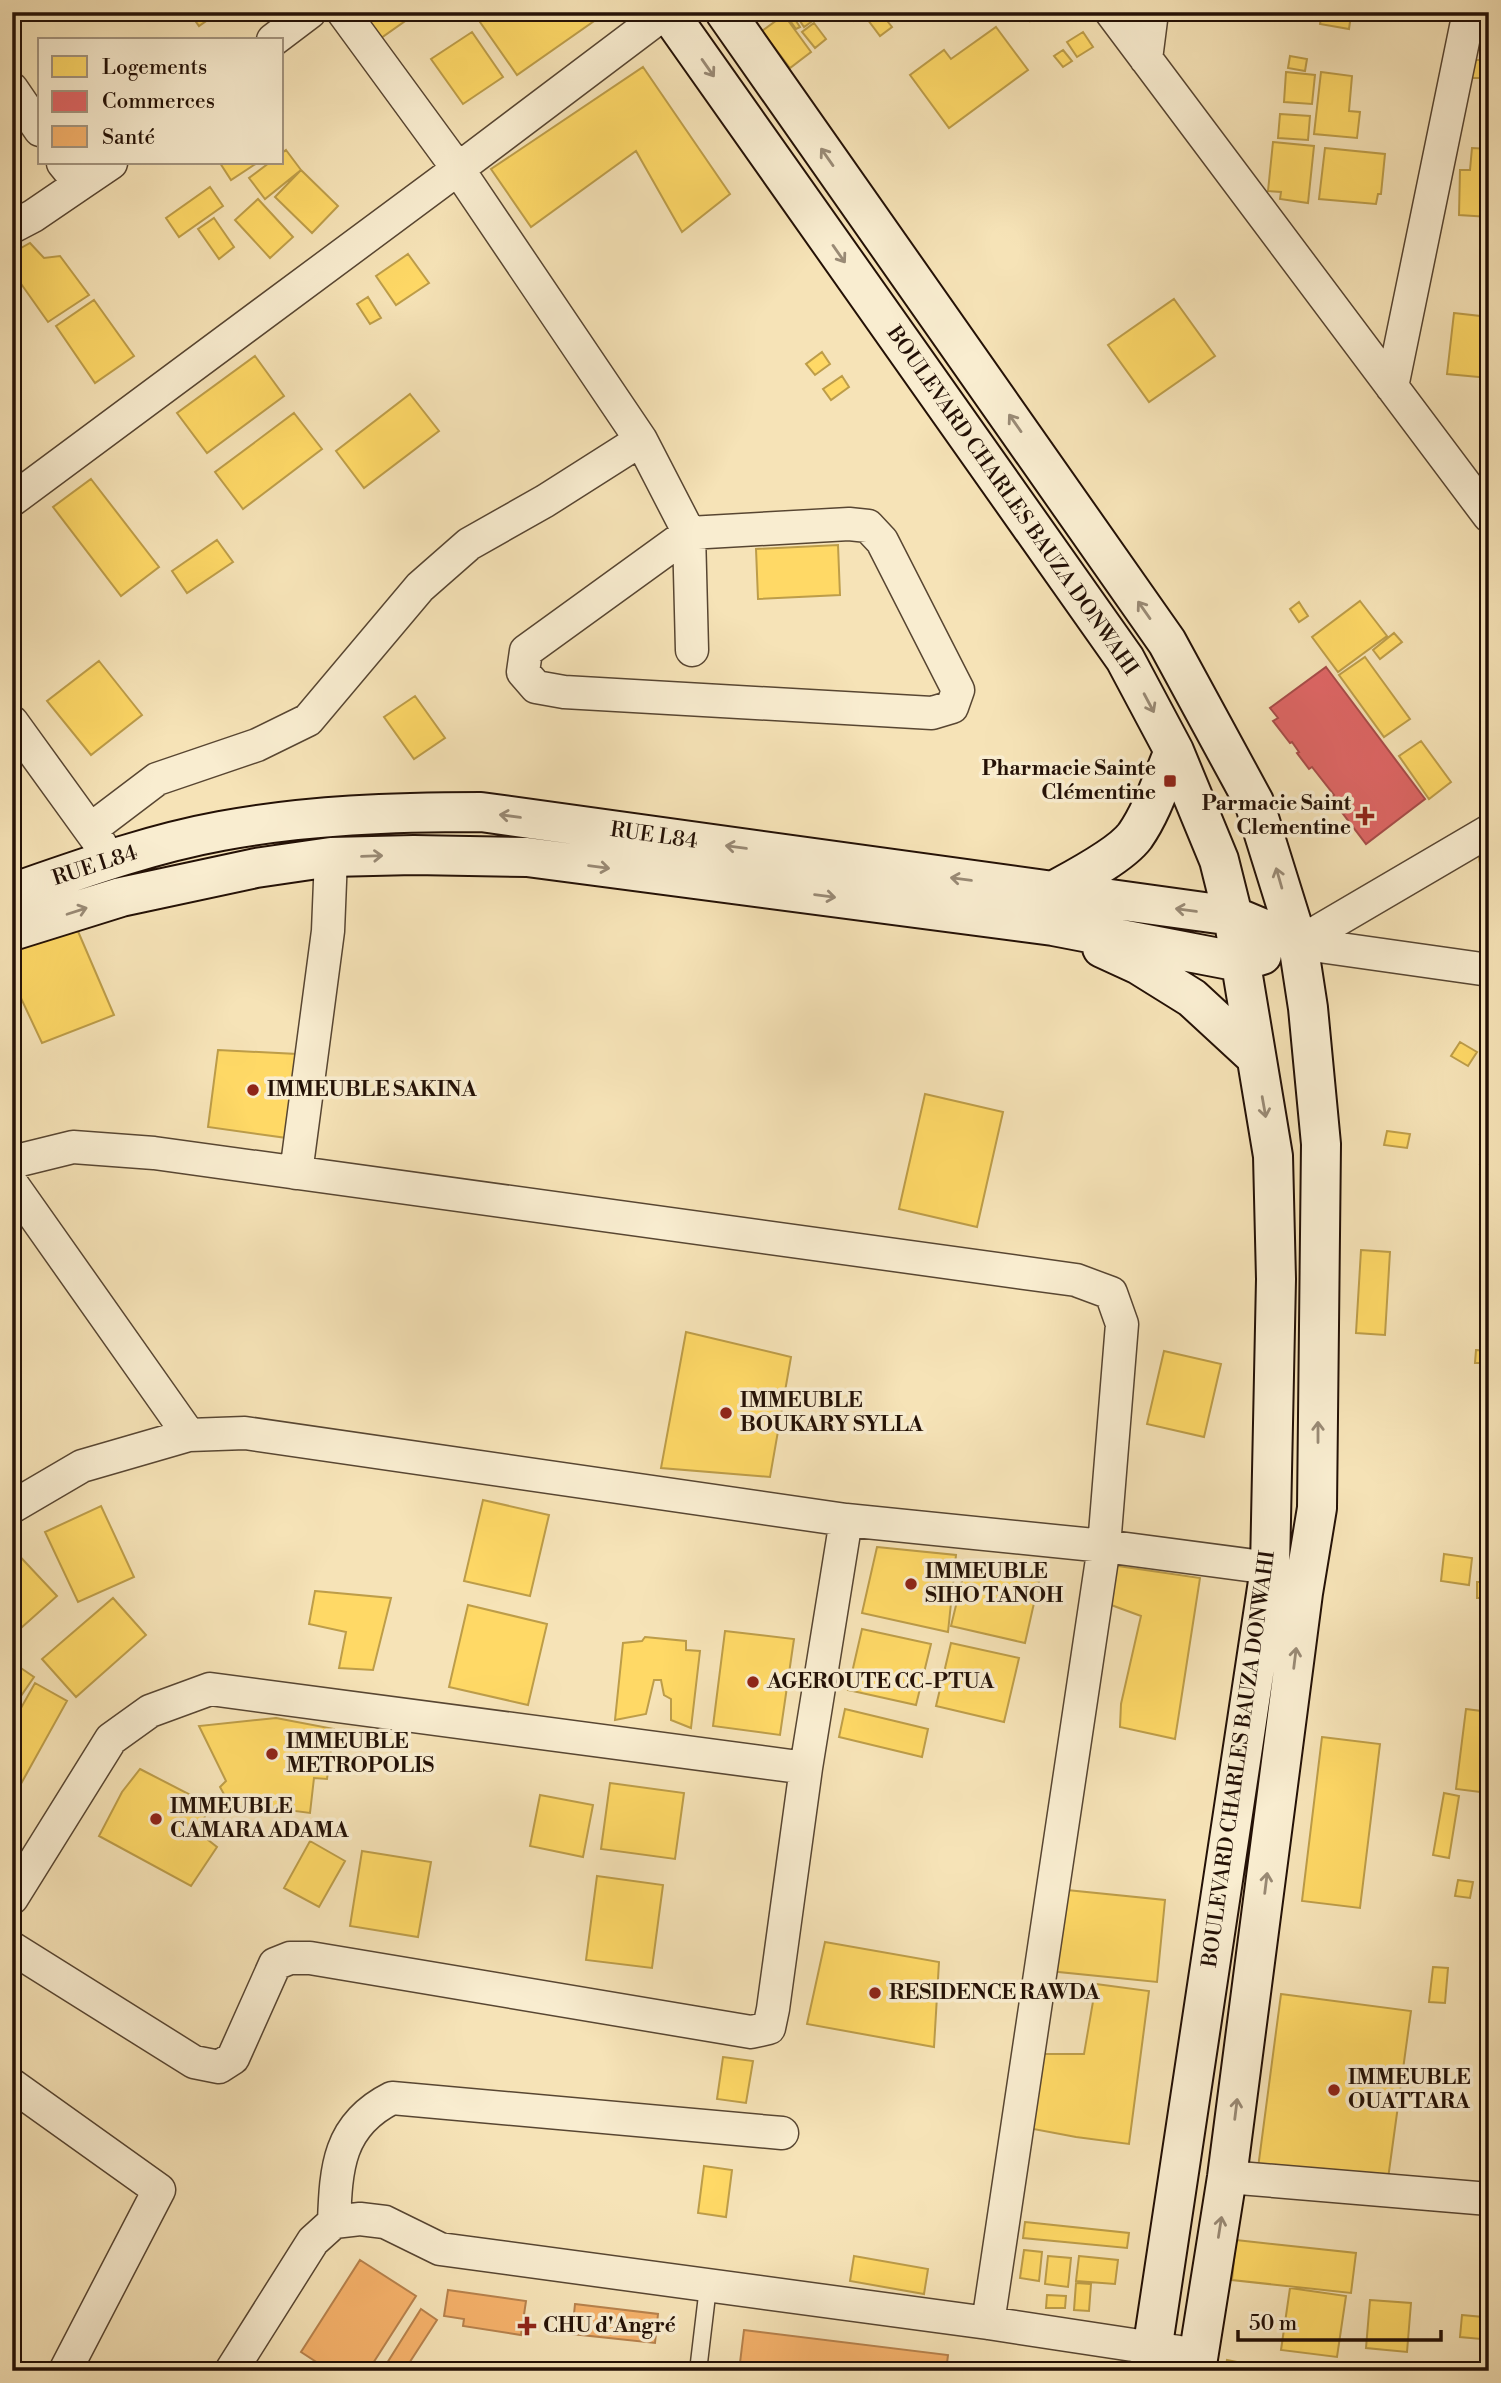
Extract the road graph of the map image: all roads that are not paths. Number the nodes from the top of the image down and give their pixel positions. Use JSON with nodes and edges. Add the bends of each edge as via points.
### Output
{"nodes":[{"id":1,"x":310,"y":12,"type":"edge"},
{"id":2,"x":343,"y":12,"type":"edge"},
{"id":3,"x":667,"y":12,"type":"edge"},
{"id":4,"x":725,"y":12,"type":"edge"},
{"id":5,"x":1111,"y":12,"type":"edge"},
{"id":6,"x":1152,"y":12,"type":"edge"},
{"id":7,"x":1475,"y":23,"type":"edge"},
{"id":8,"x":276,"y":38,"type":"edge"},
{"id":9,"x":1146,"y":59,"type":"junction"},
{"id":10,"x":12,"y":89,"type":"edge"},
{"id":11,"x":38,"y":127,"type":"edge"},
{"id":12,"x":107,"y":164,"type":"edge"},
{"id":13,"x":458,"y":169,"type":"junction"},
{"id":14,"x":72,"y":174,"type":"edge"},
{"id":15,"x":12,"y":227,"type":"edge"},
{"id":16,"x":1392,"y":387,"type":"junction"},
{"id":17,"x":642,"y":440,"type":"junction"},
{"id":18,"x":12,"y":500,"type":"edge"},
{"id":19,"x":1489,"y":516,"type":"edge"},
{"id":20,"x":689,"y":533,"type":"junction"},
{"id":21,"x":692,"y":650,"type":"dead end"},
{"id":22,"x":12,"y":722,"type":"edge"},
{"id":23,"x":1174,"y":751,"type":"junction"},
{"id":24,"x":1489,"y":831,"type":"edge"},
{"id":25,"x":101,"y":844,"type":"junction"},
{"id":26,"x":331,"y":857,"type":"junction"},
{"id":27,"x":12,"y":893,"type":"edge"},
{"id":28,"x":1052,"y":909,"type":"junction"},
{"id":29,"x":1233,"y":916,"type":"junction"},
{"id":30,"x":12,"y":931,"type":"edge"},
{"id":31,"x":1298,"y":943,"type":"junction"},
{"id":32,"x":1240,"y":962,"type":"junction"},
{"id":33,"x":1489,"y":970,"type":"edge"},
{"id":34,"x":1256,"y":1057,"type":"junction"},
{"id":35,"x":12,"y":1161,"type":"edge"},
{"id":36,"x":296,"y":1173,"type":"junction"},
{"id":37,"x":12,"y":1184,"type":"edge"},
{"id":38,"x":189,"y":1435,"type":"junction"},
{"id":39,"x":12,"y":1507,"type":"edge"},
{"id":40,"x":846,"y":1520,"type":"junction"},
{"id":41,"x":1104,"y":1546,"type":"junction"},
{"id":42,"x":1270,"y":1568,"type":"junction"},
{"id":43,"x":806,"y":1768,"type":"junction"},
{"id":44,"x":12,"y":1898,"type":"edge"},
{"id":45,"x":12,"y":1948,"type":"edge"},
{"id":46,"x":12,"y":2085,"type":"edge"},
{"id":47,"x":782,"y":2133,"type":"dead end"},
{"id":48,"x":1227,"y":2177,"type":"junction"},
{"id":49,"x":1489,"y":2199,"type":"edge"},
{"id":50,"x":334,"y":2222,"type":"junction"},
{"id":51,"x":709,"y":2287,"type":"junction"},
{"id":52,"x":988,"y":2323,"type":"junction"},
{"id":53,"x":1151,"y":2359,"type":"edge"},
{"id":54,"x":1198,"y":2363,"type":"edge"},
{"id":55,"x":65,"y":2371,"type":"edge"},
{"id":56,"x":231,"y":2371,"type":"edge"},
{"id":57,"x":698,"y":2371,"type":"edge"}],
"edges":[{"from":1,"to":8,"type":"street"},
{"from":2,"to":13,"type":"street"},
{"from":3,"to":13,"type":"street"},
{"from":3,"to":23,"type":"main road","name":"BOULEVARD CHARLES BAUZA DONWAHI","one_way":true,"via":[[1125,659]]},
{"from":31,"to":4,"type":"main road","name":"BOULEVARD CHARLES BAUZA DONWAHI","one_way":true,"via":[[1254,802],[1167,642]]},
{"from":5,"to":9,"type":"street"},
{"from":6,"to":9,"type":"street"},
{"from":7,"to":16,"type":"street"},
{"from":9,"to":16,"type":"street"},
{"from":10,"to":11,"type":"street"},
{"from":12,"to":14,"type":"street"},
{"from":13,"to":17,"type":"street"},
{"from":13,"to":18,"type":"street"},
{"from":14,"to":15,"type":"street","via":[[33,216]]},
{"from":16,"to":19,"type":"street"},
{"from":17,"to":20,"type":"street"},
{"from":17,"to":25,"type":"street","via":[[469,544],[420,587],[308,720],[257,745],[157,779]]},
{"from":20,"to":20,"type":"street","via":[[868,526],[882,541],[958,690],[952,706],[932,713],[564,692],[536,687],[523,673],[526,651]]},
{"from":20,"to":21,"type":"street"},
{"from":22,"to":25,"type":"street"},
{"from":23,"to":28,"type":"main road","via":[[1133,838]]},
{"from":23,"to":29,"type":"main road","name":"BOULEVARD CHARLES BAUZA DONWAHI","via":[[1219,860]]},
{"from":24,"to":31,"type":"street"},
{"from":25,"to":27,"type":"main road","name":"RUE L84"},
{"from":28,"to":25,"type":"main road","name":"RUE L84","one_way":true,"via":[[481,811],[329,817]]},
{"from":26,"to":28,"type":"main road","one_way":true,"via":[[527,857]]},
{"from":30,"to":26,"type":"main road","one_way":true,"via":[[121,897]]},
{"from":26,"to":36,"type":"street","via":[[328,931]]},
{"from":29,"to":28,"type":"main road","name":"RUE L84","one_way":true},
{"from":28,"to":32,"type":"main road"},
{"from":28,"to":34,"type":"main road","via":[[1192,998]]},
{"from":29,"to":31,"type":"main road","name":"RUE L84"},
{"from":29,"to":32,"type":"main road","name":"BOULEVARD CHARLES BAUZA DONWAHI"},
{"from":31,"to":32,"type":"main road"},
{"from":31,"to":33,"type":"street"},
{"from":48,"to":31,"type":"main road","name":"BOULEVARD CHARLES BAUZA DONWAHI","one_way":true,"via":[[1317,1508],[1321,1144]]},
{"from":32,"to":34,"type":"main road","name":"BOULEVARD CHARLES BAUZA DONWAHI"},
{"from":34,"to":42,"type":"main road","name":"BOULEVARD CHARLES BAUZA DONWAHI","one_way":true,"via":[[1273,1156],[1276,1279]]},
{"from":35,"to":36,"type":"street","via":[[74,1147]]},
{"from":36,"to":41,"type":"street","via":[[1076,1280],[1111,1293],[1122,1324]]},
{"from":37,"to":38,"type":"street"},
{"from":38,"to":39,"type":"street","via":[[82,1466]]},
{"from":38,"to":40,"type":"street","via":[[245,1433]]},
{"from":40,"to":41,"type":"street"},
{"from":40,"to":43,"type":"street"},
{"from":41,"to":42,"type":"street"},
{"from":41,"to":52,"type":"street"},
{"from":42,"to":53,"type":"main road","name":"BOULEVARD CHARLES BAUZA DONWAHI"},
{"from":43,"to":44,"type":"street","via":[[210,1689],[150,1711],[111,1739]]},
{"from":43,"to":45,"type":"street","via":[[769,2028],[751,2032],[290,1958],[275,1964],[233,2058],[219,2067],[194,2062]]},
{"from":46,"to":55,"type":"street","via":[[159,2190]]},
{"from":47,"to":50,"type":"street","via":[[392,2098],[357,2125],[339,2159]]},
{"from":48,"to":49,"type":"street"},
{"from":54,"to":48,"type":"main road","name":"BOULEVARD CHARLES BAUZA DONWAHI","one_way":true},
{"from":50,"to":51,"type":"street","via":[[385,2222],[440,2249]]},
{"from":50,"to":56,"type":"street","via":[[313,2241]]},
{"from":51,"to":52,"type":"street"},
{"from":51,"to":57,"type":"lane"},
{"from":52,"to":53,"type":"street"},
{"from":53,"to":54,"type":"street"}]}
